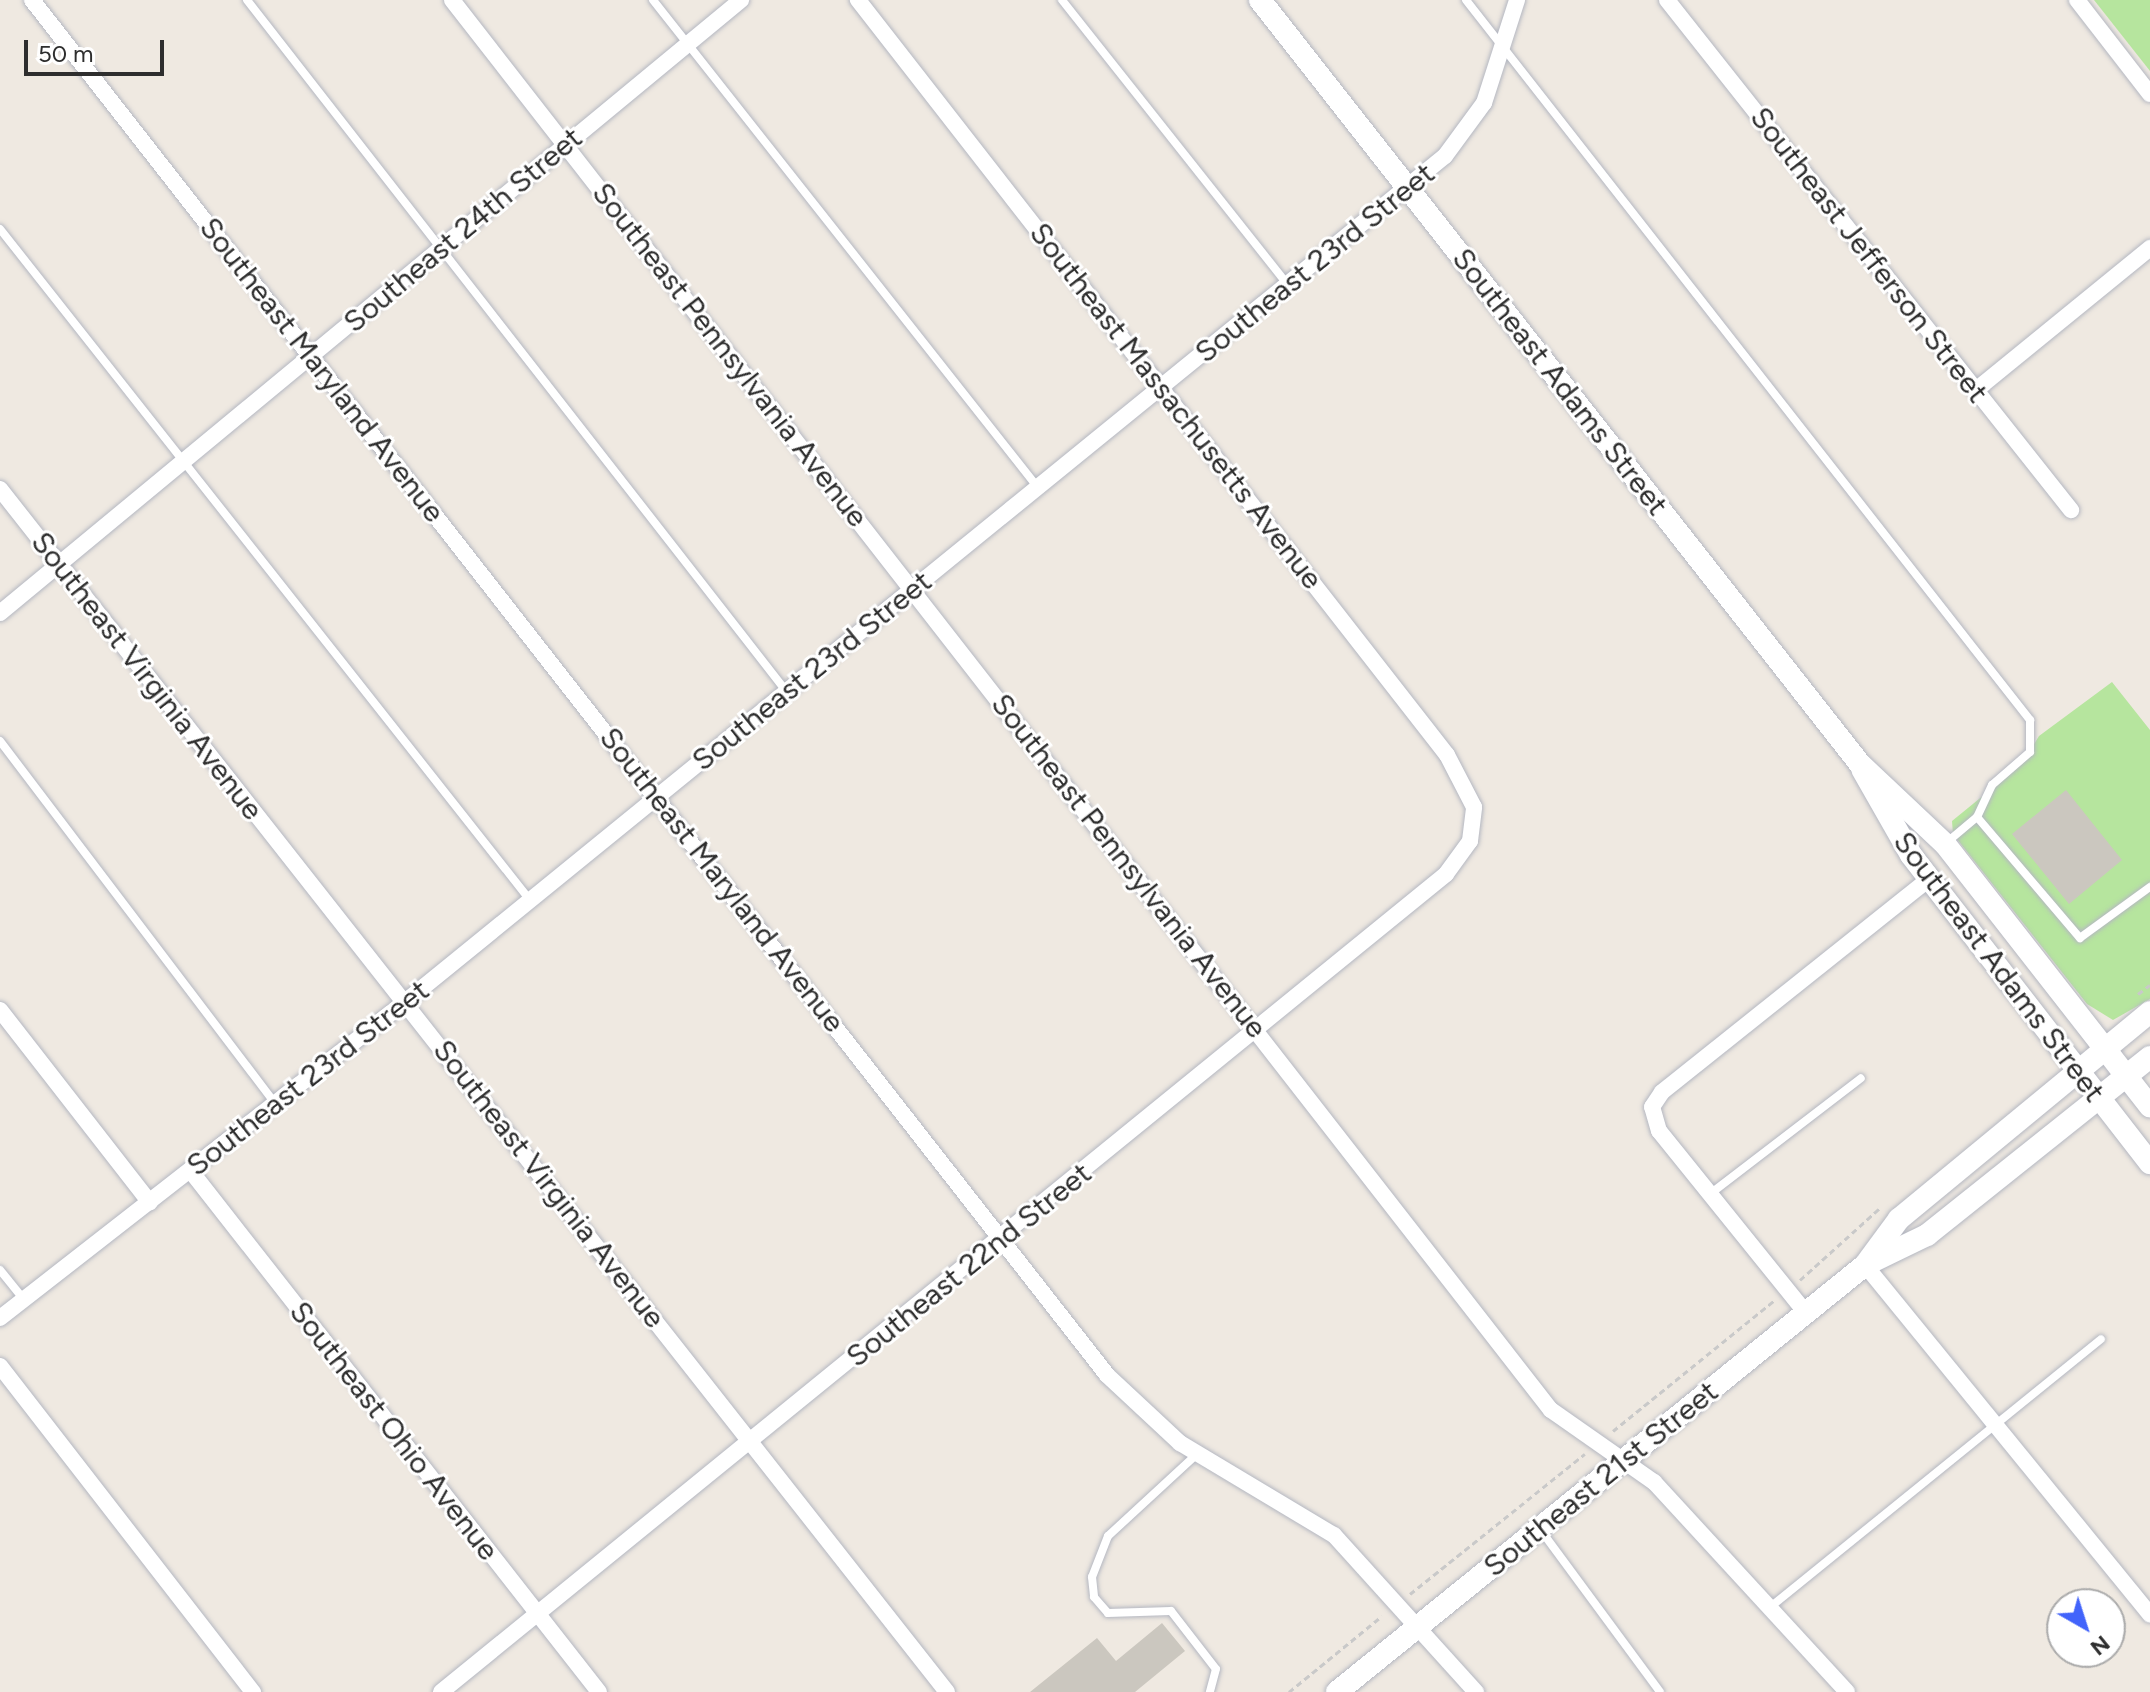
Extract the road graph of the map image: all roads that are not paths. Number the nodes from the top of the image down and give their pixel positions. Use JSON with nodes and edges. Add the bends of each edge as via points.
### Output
{"nodes":[{"id":1,"x":32,"y":0,"type":"edge"},
{"id":2,"x":247,"y":0,"type":"edge"},
{"id":3,"x":452,"y":0,"type":"edge"},
{"id":4,"x":653,"y":0,"type":"edge"},
{"id":5,"x":741,"y":0,"type":"edge"},
{"id":6,"x":858,"y":0,"type":"edge"},
{"id":7,"x":1062,"y":0,"type":"edge"},
{"id":8,"x":1260,"y":0,"type":"edge"},
{"id":9,"x":1466,"y":0,"type":"edge"},
{"id":10,"x":1517,"y":0,"type":"edge"},
{"id":11,"x":1667,"y":0,"type":"edge"},
{"id":12,"x":2077,"y":0,"type":"edge"},
{"id":13,"x":687,"y":44,"type":"junction"},
{"id":14,"x":1503,"y":47,"type":"junction"},
{"id":15,"x":2150,"y":94,"type":"edge"},
{"id":16,"x":564,"y":144,"type":"junction"},
{"id":17,"x":1408,"y":188,"type":"junction"},
{"id":18,"x":0,"y":229,"type":"edge"},
{"id":19,"x":441,"y":248,"type":"junction"},
{"id":20,"x":2150,"y":248,"type":"edge"},
{"id":21,"x":1288,"y":285,"type":"junction"},
{"id":22,"x":312,"y":357,"type":"junction"},
{"id":23,"x":1162,"y":388,"type":"junction"},
{"id":24,"x":1976,"y":390,"type":"junction"},
{"id":25,"x":183,"y":464,"type":"junction"},
{"id":26,"x":0,"y":489,"type":"edge"},
{"id":27,"x":1039,"y":489,"type":"junction"},
{"id":28,"x":2071,"y":510,"type":"dead end"},
{"id":29,"x":59,"y":565,"type":"junction"},
{"id":30,"x":914,"y":589,"type":"junction"},
{"id":31,"x":0,"y":613,"type":"edge"},
{"id":32,"x":786,"y":691,"type":"junction"},
{"id":33,"x":0,"y":741,"type":"edge"},
{"id":34,"x":1860,"y":764,"type":"junction"},
{"id":35,"x":656,"y":797,"type":"junction"},
{"id":36,"x":1977,"y":817,"type":"junction"},
{"id":37,"x":1474,"y":821,"type":"joint"},
{"id":38,"x":1945,"y":844,"type":"junction"},
{"id":39,"x":1929,"y":879,"type":"junction"},
{"id":40,"x":2150,"y":887,"type":"edge"},
{"id":41,"x":530,"y":900,"type":"junction"},
{"id":42,"x":405,"y":1002,"type":"junction"},
{"id":43,"x":0,"y":1010,"type":"edge"},
{"id":44,"x":2150,"y":1012,"type":"edge"},
{"id":45,"x":1255,"y":1028,"type":"junction"},
{"id":46,"x":2105,"y":1049,"type":"junction"},
{"id":47,"x":2150,"y":1057,"type":"edge"},
{"id":48,"x":2078,"y":1070,"type":"junction"},
{"id":49,"x":2127,"y":1076,"type":"junction"},
{"id":50,"x":1861,"y":1078,"type":"dead end"},
{"id":51,"x":2100,"y":1098,"type":"junction"},
{"id":52,"x":275,"y":1103,"type":"junction"},
{"id":53,"x":2150,"y":1106,"type":"edge"},
{"id":54,"x":2150,"y":1163,"type":"edge"},
{"id":55,"x":190,"y":1170,"type":"junction"},
{"id":56,"x":1710,"y":1194,"type":"junction"},
{"id":57,"x":150,"y":1203,"type":"junction"},
{"id":58,"x":1003,"y":1239,"type":"junction"},
{"id":59,"x":1865,"y":1265,"type":"junction"},
{"id":60,"x":0,"y":1270,"type":"edge"},
{"id":61,"x":24,"y":1300,"type":"junction"},
{"id":62,"x":1806,"y":1313,"type":"junction"},
{"id":63,"x":0,"y":1318,"type":"edge"},
{"id":64,"x":2101,"y":1339,"type":"dead end"},
{"id":65,"x":0,"y":1366,"type":"edge"},
{"id":66,"x":1997,"y":1427,"type":"junction"},
{"id":67,"x":751,"y":1442,"type":"junction"},
{"id":68,"x":1197,"y":1454,"type":"junction"},
{"id":69,"x":1621,"y":1462,"type":"junction"},
{"id":70,"x":1539,"y":1529,"type":"junction"},
{"id":71,"x":1768,"y":1610,"type":"junction"},
{"id":72,"x":538,"y":1614,"type":"junction"},
{"id":73,"x":2150,"y":1614,"type":"edge"},
{"id":74,"x":1420,"y":1626,"type":"junction"},
{"id":75,"x":253,"y":1692,"type":"edge"},
{"id":76,"x":441,"y":1692,"type":"edge"},
{"id":77,"x":599,"y":1692,"type":"edge"},
{"id":78,"x":947,"y":1692,"type":"edge"},
{"id":79,"x":1210,"y":1692,"type":"edge"},
{"id":80,"x":1337,"y":1692,"type":"edge"},
{"id":81,"x":1476,"y":1692,"type":"edge"},
{"id":82,"x":1660,"y":1692,"type":"edge"},
{"id":83,"x":1847,"y":1692,"type":"edge"}],
"edges":[{"from":1,"to":22,"type":"street","name":"Southeast Maryland Avenue"},
{"from":2,"to":19,"type":"lane"},
{"from":3,"to":16,"type":"street","name":"Southeast Pennsylvania Avenue"},
{"from":4,"to":13,"type":"lane"},
{"from":5,"to":13,"type":"street","name":"Southeast 24th Street"},
{"from":6,"to":23,"type":"street","name":"Southeast Massachusetts Avenue"},
{"from":7,"to":21,"type":"lane"},
{"from":8,"to":17,"type":"main road","name":"Southeast Adams Street"},
{"from":9,"to":14,"type":"lane"},
{"from":10,"to":14,"type":"street","name":"Southeast 23rd Street"},
{"from":11,"to":24,"type":"street","name":"Southeast Jefferson Street"},
{"from":12,"to":15,"type":"street"},
{"from":13,"to":16,"type":"street","name":"Southeast 24th Street"},
{"from":13,"to":27,"type":"lane"},
{"from":14,"to":17,"type":"street","name":"Southeast 23rd Street","via":[[1465,133]]},
{"from":14,"to":36,"type":"lane","via":[[2030,720],[2030,752],[1992,785]]},
{"from":16,"to":19,"type":"street","name":"Southeast 24th Street"},
{"from":16,"to":30,"type":"street","name":"Southeast Pennsylvania Avenue"},
{"from":17,"to":21,"type":"street","name":"Southeast 23rd Street"},
{"from":17,"to":34,"type":"main road","name":"Southeast Adams Street"},
{"from":18,"to":25,"type":"lane"},
{"from":19,"to":22,"type":"street","name":"Southeast 24th Street"},
{"from":19,"to":32,"type":"lane"},
{"from":20,"to":24,"type":"street"},
{"from":21,"to":23,"type":"street","name":"Southeast 23rd Street"},
{"from":22,"to":25,"type":"street","name":"Southeast 24th Street"},
{"from":22,"to":35,"type":"street","name":"Southeast Maryland Avenue"},
{"from":23,"to":27,"type":"street","name":"Southeast 23rd Street"},
{"from":23,"to":37,"type":"street","name":"Southeast Massachusetts Avenue","via":[[1447,755],[1469,789]]},
{"from":24,"to":28,"type":"street","name":"Southeast Jefferson Street"},
{"from":25,"to":29,"type":"street","name":"Southeast 24th Street"},
{"from":25,"to":41,"type":"lane"},
{"from":26,"to":29,"type":"street","name":"Southeast Virginia Avenue"},
{"from":27,"to":30,"type":"street","name":"Southeast 23rd Street"},
{"from":29,"to":31,"type":"street","name":"Southeast 24th Street"},
{"from":29,"to":42,"type":"street","name":"Southeast Virginia Avenue"},
{"from":30,"to":32,"type":"street","name":"Southeast 23rd Street"},
{"from":30,"to":45,"type":"street","name":"Southeast Pennsylvania Avenue"},
{"from":32,"to":35,"type":"street","name":"Southeast 23rd Street"},
{"from":33,"to":52,"type":"lane"},
{"from":34,"to":38,"type":"main road","name":"Southeast Adams Street"},
{"from":34,"to":39,"type":"main road","name":"Southeast Adams Street","via":[[1880,809]]},
{"from":35,"to":41,"type":"street","name":"Southeast 23rd Street"},
{"from":35,"to":58,"type":"street","name":"Southeast Maryland Avenue"},
{"from":36,"to":38,"type":"lane"},
{"from":36,"to":40,"type":"lane","via":[[2080,938]]},
{"from":37,"to":45,"type":"street","name":"Southeast 22nd Street","via":[[1454,867]]},
{"from":38,"to":46,"type":"main road","name":"Southeast Adams Street"},
{"from":39,"to":48,"type":"main road","name":"Southeast Adams Street"},
{"from":39,"to":56,"type":"street","via":[[1662,1092],[1653,1121]]},
{"from":41,"to":42,"type":"street","name":"Southeast 23rd Street"},
{"from":42,"to":52,"type":"street","name":"Southeast 23rd Street"},
{"from":42,"to":67,"type":"street","name":"Southeast Virginia Avenue"},
{"from":43,"to":57,"type":"street"},
{"from":44,"to":46,"type":"main road","name":"Southeast 21st Street"},
{"from":45,"to":58,"type":"street","name":"Southeast 22nd Street"},
{"from":45,"to":69,"type":"street","name":"Southeast Pennsylvania Avenue","via":[[1551,1410]]},
{"from":46,"to":48,"type":"main road","name":"Southeast 21st Street"},
{"from":46,"to":49,"type":"main road","name":"Southeast Adams Street"},
{"from":47,"to":49,"type":"main road","name":"Southeast 21st Street"},
{"from":48,"to":51,"type":"main road","name":"Southeast Adams Street"},
{"from":48,"to":59,"type":"main road","name":"Southeast 21st Street","via":[[1899,1219]]},
{"from":49,"to":51,"type":"main road","name":"Southeast 21st Street"},
{"from":49,"to":53,"type":"main road","name":"Southeast Adams Street"},
{"from":50,"to":56,"type":"lane"},
{"from":51,"to":54,"type":"main road","name":"Southeast Adams Street"},
{"from":51,"to":59,"type":"main road","name":"Southeast 21st Street","via":[[1927,1235]]},
{"from":52,"to":55,"type":"street","name":"Southeast 23rd Street"},
{"from":55,"to":57,"type":"street","name":"Southeast 23rd Street"},
{"from":55,"to":72,"type":"street","name":"Southeast Ohio Avenue"},
{"from":56,"to":62,"type":"street"},
{"from":57,"to":61,"type":"street","name":"Southeast 23rd Street"},
{"from":58,"to":67,"type":"street","name":"Southeast 22nd Street"},
{"from":58,"to":68,"type":"street","name":"Southeast Maryland Avenue","via":[[1124,1394]]},
{"from":59,"to":62,"type":"main road","name":"Southeast 21st Street"},
{"from":59,"to":66,"type":"street"},
{"from":60,"to":61,"type":"lane"},
{"from":61,"to":63,"type":"street","name":"Southeast 23rd Street"},
{"from":62,"to":69,"type":"main road","name":"Southeast 21st Street"},
{"from":64,"to":66,"type":"lane"},
{"from":65,"to":75,"type":"street"},
{"from":66,"to":71,"type":"lane"},
{"from":66,"to":73,"type":"street"},
{"from":67,"to":72,"type":"street","name":"Southeast 22nd Street"},
{"from":67,"to":78,"type":"street","name":"Southeast Virginia Avenue"},
{"from":68,"to":74,"type":"street","name":"Southeast Maryland Avenue","via":[[1302,1511]]},
{"from":68,"to":79,"type":"lane","via":[[1108,1536],[1092,1577],[1094,1597],[1108,1613],[1171,1611],[1216,1669]]},
{"from":69,"to":70,"type":"main road","name":"Southeast 21st Street"},
{"from":69,"to":71,"type":"street","name":"Southeast Pennsylvania Avenue","via":[[1699,1526]]},
{"from":70,"to":74,"type":"main road","name":"Southeast 21st Street"},
{"from":70,"to":82,"type":"lane"},
{"from":71,"to":83,"type":"street","name":"Southeast Pennsylvania Avenue"},
{"from":72,"to":76,"type":"street","name":"Southeast 22nd Street"},
{"from":72,"to":77,"type":"street","name":"Southeast Ohio Avenue"},
{"from":74,"to":80,"type":"main road","name":"Southeast 21st Street"},
{"from":74,"to":81,"type":"street","name":"Southeast Maryland Avenue"}]}
